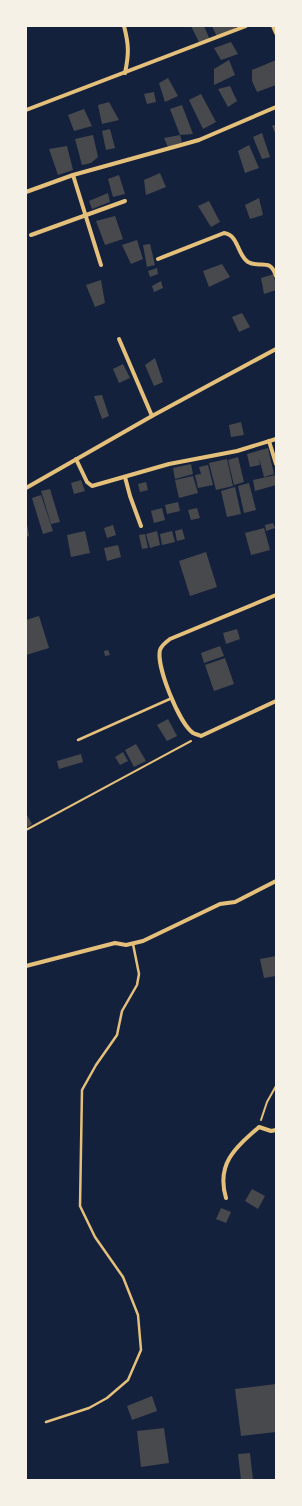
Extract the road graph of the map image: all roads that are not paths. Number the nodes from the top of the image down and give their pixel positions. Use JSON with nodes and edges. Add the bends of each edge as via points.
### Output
{"nodes":[{"id":1,"x":124,"y":26,"type":"edge"},
{"id":2,"x":246,"y":26,"type":"edge"},
{"id":3,"x":273,"y":26,"type":"edge"},
{"id":4,"x":276,"y":33,"type":"edge"},
{"id":5,"x":125,"y":73,"type":"junction"},
{"id":6,"x":276,"y":107,"type":"edge"},
{"id":7,"x":26,"y":110,"type":"edge"},
{"id":8,"x":73,"y":175,"type":"junction"},
{"id":9,"x":26,"y":192,"type":"edge"},
{"id":10,"x":125,"y":201,"type":"dead end"},
{"id":11,"x":86,"y":215,"type":"junction"},
{"id":12,"x":31,"y":236,"type":"dead end"},
{"id":13,"x":158,"y":259,"type":"dead end"},
{"id":14,"x":101,"y":266,"type":"dead end"},
{"id":15,"x":276,"y":276,"type":"edge"},
{"id":16,"x":119,"y":340,"type":"dead end"},
{"id":17,"x":276,"y":349,"type":"edge"},
{"id":18,"x":152,"y":416,"type":"junction"},
{"id":19,"x":276,"y":439,"type":"edge"},
{"id":20,"x":268,"y":441,"type":"junction"},
{"id":21,"x":76,"y":459,"type":"junction"},
{"id":22,"x":276,"y":464,"type":"edge"},
{"id":23,"x":125,"y":477,"type":"junction"},
{"id":24,"x":26,"y":488,"type":"edge"},
{"id":25,"x":141,"y":526,"type":"dead end"},
{"id":26,"x":276,"y":595,"type":"edge"},
{"id":27,"x":172,"y":698,"type":"junction"},
{"id":28,"x":276,"y":702,"type":"edge"},
{"id":29,"x":78,"y":740,"type":"dead end"},
{"id":30,"x":276,"y":881,"type":"edge"},
{"id":31,"x":133,"y":944,"type":"junction"},
{"id":32,"x":26,"y":966,"type":"edge"},
{"id":33,"x":276,"y":1130,"type":"edge"},
{"id":34,"x":226,"y":1198,"type":"dead end"},
{"id":35,"x":46,"y":1422,"type":"dead end"}],
"edges":[{"from":1,"to":5,"type":"street","via":[[129,43]]},
{"from":2,"to":5,"type":"street"},
{"from":3,"to":4,"type":"street"},
{"from":5,"to":7,"type":"street"},
{"from":6,"to":8,"type":"street","via":[[199,140]]},
{"from":8,"to":9,"type":"street"},
{"from":8,"to":11,"type":"street"},
{"from":10,"to":11,"type":"street"},
{"from":11,"to":12,"type":"street"},
{"from":11,"to":14,"type":"street"},
{"from":13,"to":15,"type":"street","via":[[224,233],[236,241],[243,257],[256,264],[271,266]]},
{"from":16,"to":18,"type":"street"},
{"from":17,"to":18,"type":"street"},
{"from":18,"to":21,"type":"street"},
{"from":19,"to":20,"type":"street"},
{"from":20,"to":22,"type":"street"},
{"from":20,"to":23,"type":"street","via":[[237,451],[169,464]]},
{"from":21,"to":23,"type":"street","via":[[87,482],[92,486]]},
{"from":21,"to":24,"type":"street"},
{"from":23,"to":25,"type":"street"},
{"from":26,"to":27,"type":"street","via":[[170,639],[160,648],[159,658]]},
{"from":27,"to":28,"type":"street","via":[[182,720],[192,732],[201,736]]},
{"from":27,"to":29,"type":"lane"},
{"from":30,"to":31,"type":"street","via":[[235,902],[220,904]]},
{"from":31,"to":32,"type":"street","via":[[115,943]]},
{"from":31,"to":35,"type":"lane","via":[[139,974],[137,985],[122,1011],[117,1035],[82,1090],[80,1206],[95,1237],[123,1277],[138,1315],[141,1350],[128,1380],[107,1398],[89,1408]]},
{"from":33,"to":34,"type":"street","via":[[259,1127],[238,1146],[226,1162],[222,1182]]}]}
